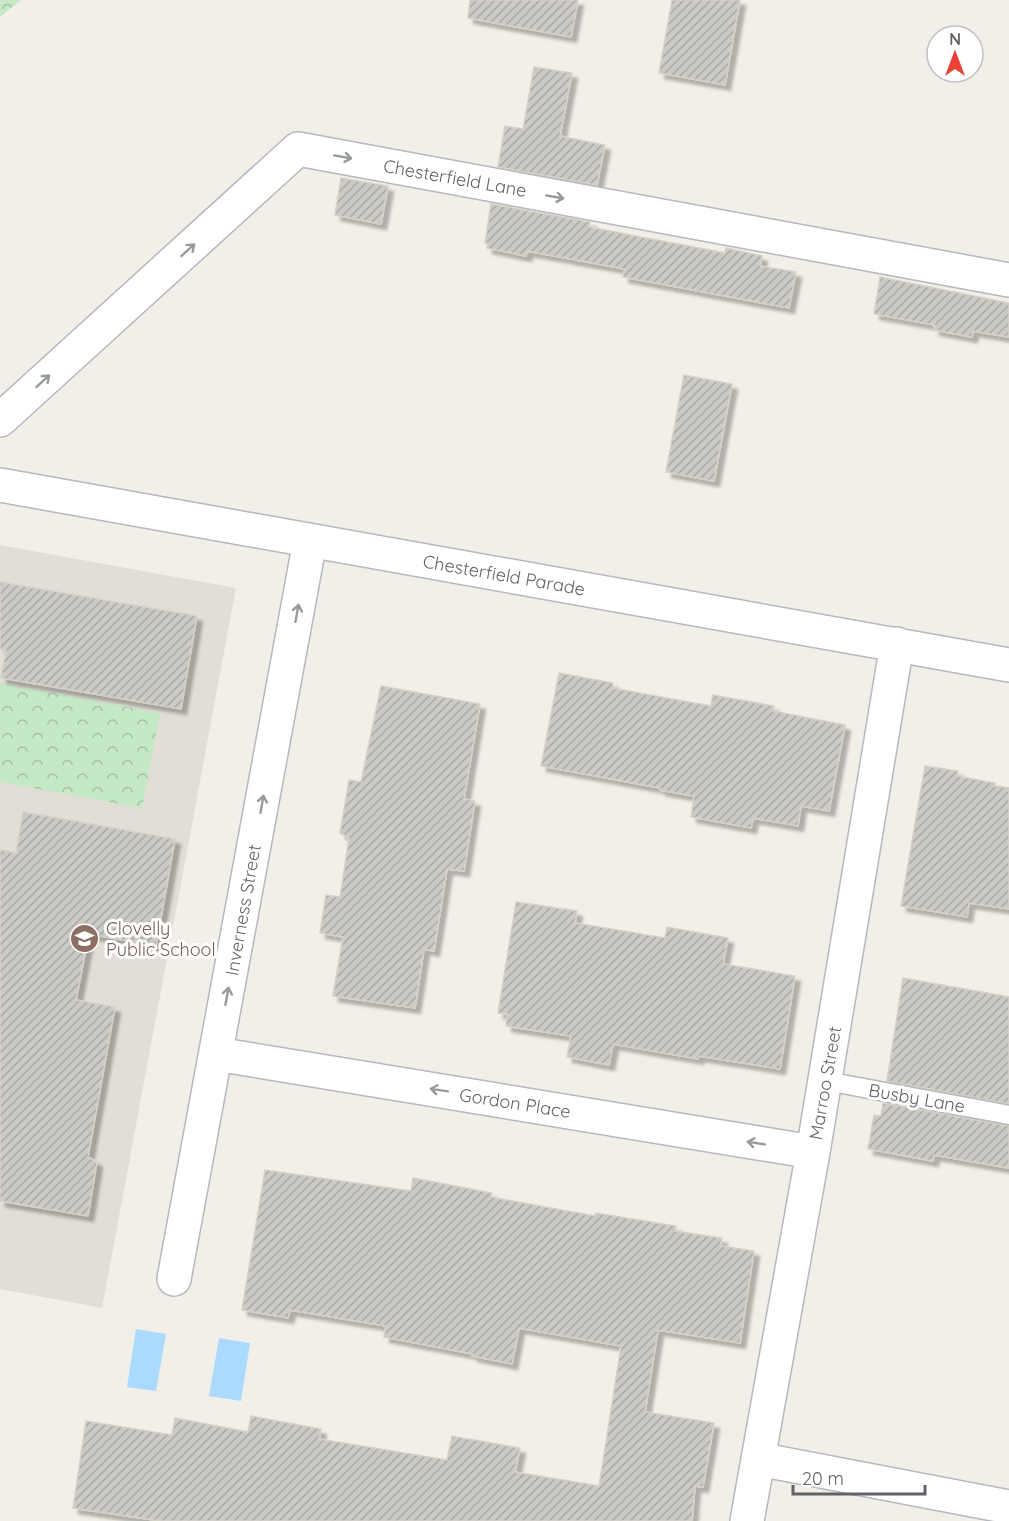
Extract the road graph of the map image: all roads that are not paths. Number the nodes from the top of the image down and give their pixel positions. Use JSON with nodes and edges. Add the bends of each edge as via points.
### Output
{"nodes":[{"id":1,"x":1009,"y":280,"type":"edge"},
{"id":2,"x":0,"y":420,"type":"edge"},
{"id":3,"x":0,"y":485,"type":"edge"},
{"id":4,"x":310,"y":541,"type":"junction"},
{"id":5,"x":897,"y":644,"type":"junction"},
{"id":6,"x":1009,"y":665,"type":"edge"},
{"id":7,"x":216,"y":1054,"type":"junction"},
{"id":8,"x":826,"y":1081,"type":"junction"},
{"id":9,"x":1009,"y":1114,"type":"edge"},
{"id":10,"x":813,"y":1152,"type":"junction"},
{"id":11,"x":174,"y":1279,"type":"dead end"},
{"id":12,"x":758,"y":1459,"type":"junction"},
{"id":13,"x":1009,"y":1507,"type":"edge"},
{"id":14,"x":747,"y":1521,"type":"edge"}],
"edges":[{"from":2,"to":1,"type":"street","name":"Chesterfield Lane","one_way":true,"via":[[298,149]]},
{"from":3,"to":4,"type":"street","name":"Chesterfield Parade"},
{"from":4,"to":5,"type":"street","name":"Chesterfield Parade"},
{"from":7,"to":4,"type":"street","name":"Inverness Street","one_way":true},
{"from":5,"to":6,"type":"street","name":"Chesterfield Parade"},
{"from":5,"to":8,"type":"street","name":"Marroo Street"},
{"from":10,"to":7,"type":"street","name":"Gordon Place","one_way":true},
{"from":7,"to":11,"type":"street","name":"Inverness Street"},
{"from":8,"to":9,"type":"lane","name":"Busby Lane"},
{"from":8,"to":10,"type":"street","name":"Marroo Street"},
{"from":10,"to":12,"type":"street","name":"Marroo Street"},
{"from":12,"to":13,"type":"street"},
{"from":12,"to":14,"type":"street","name":"Marroo Street"}]}
